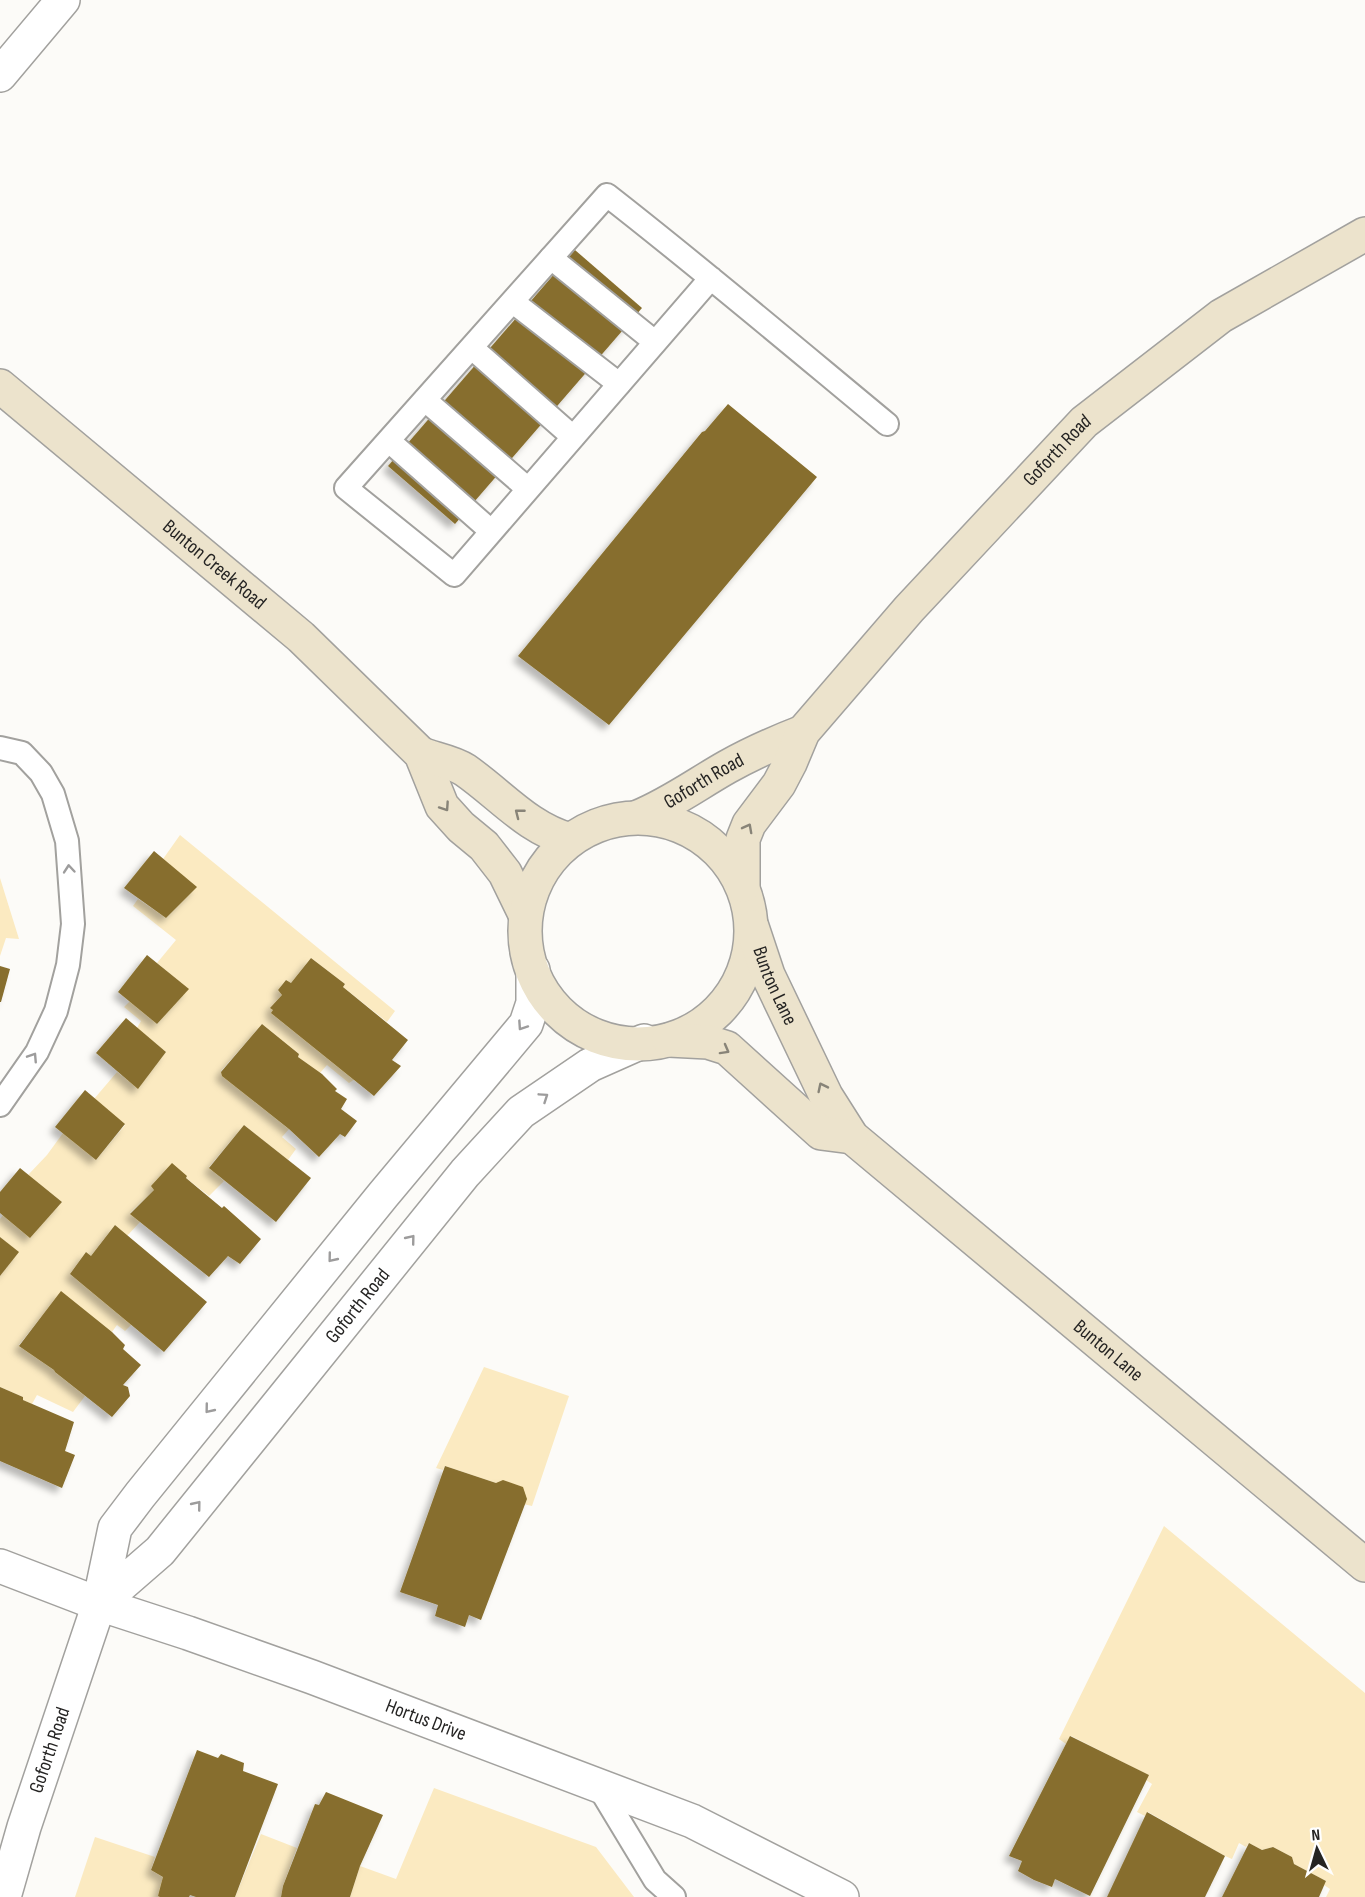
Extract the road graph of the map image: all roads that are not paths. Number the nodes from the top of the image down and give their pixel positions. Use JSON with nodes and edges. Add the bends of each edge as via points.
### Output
{"nodes":[{"id":1,"x":63,"y":0,"type":"edge"},
{"id":2,"x":0,"y":75,"type":"edge"},
{"id":3,"x":1365,"y":234,"type":"edge"},
{"id":4,"x":551,"y":258,"type":"junction"},
{"id":5,"x":711,"y":278,"type":"junction"},
{"id":6,"x":513,"y":302,"type":"junction"},
{"id":7,"x":655,"y":342,"type":"junction"},
{"id":8,"x":472,"y":348,"type":"junction"},
{"id":9,"x":619,"y":384,"type":"junction"},
{"id":10,"x":0,"y":386,"type":"edge"},
{"id":11,"x":425,"y":400,"type":"junction"},
{"id":12,"x":887,"y":424,"type":"dead end"},
{"id":13,"x":573,"y":437,"type":"junction"},
{"id":14,"x":389,"y":441,"type":"junction"},
{"id":15,"x":527,"y":488,"type":"junction"},
{"id":16,"x":491,"y":531,"type":"junction"},
{"id":17,"x":803,"y":732,"type":"junction"},
{"id":18,"x":0,"y":748,"type":"edge"},
{"id":19,"x":421,"y":754,"type":"junction"},
{"id":20,"x":638,"y":817,"type":"junction"},
{"id":21,"x":570,"y":840,"type":"junction"},
{"id":22,"x":743,"y":885,"type":"junction"},
{"id":23,"x":524,"y":912,"type":"junction"},
{"id":24,"x":752,"y":927,"type":"junction"},
{"id":25,"x":533,"y":970,"type":"junction"},
{"id":26,"x":656,"y":1040,"type":"junction"},
{"id":27,"x":0,"y":1105,"type":"edge"},
{"id":28,"x":852,"y":1137,"type":"junction"},
{"id":29,"x":1365,"y":1565,"type":"edge"},
{"id":30,"x":0,"y":1566,"type":"edge"},
{"id":31,"x":99,"y":1604,"type":"junction"},
{"id":32,"x":597,"y":1785,"type":"junction"},
{"id":33,"x":4,"y":1897,"type":"edge"},
{"id":34,"x":674,"y":1897,"type":"edge"},
{"id":35,"x":842,"y":1897,"type":"edge"}],
"edges":[{"from":1,"to":2,"type":"street"},
{"from":3,"to":17,"type":"street","name":"Goforth Road","via":[[1221,316],[1084,422],[909,609]]},
{"from":4,"to":5,"type":"lane","via":[[608,195]]},
{"from":4,"to":6,"type":"lane"},
{"from":4,"to":7,"type":"lane"},
{"from":5,"to":7,"type":"lane"},
{"from":5,"to":12,"type":"lane"},
{"from":6,"to":8,"type":"lane"},
{"from":6,"to":9,"type":"lane"},
{"from":7,"to":9,"type":"lane"},
{"from":8,"to":11,"type":"lane"},
{"from":8,"to":13,"type":"lane"},
{"from":9,"to":13,"type":"lane"},
{"from":10,"to":19,"type":"street","name":"Bunton Creek Road","via":[[301,637]]},
{"from":11,"to":14,"type":"lane"},
{"from":11,"to":15,"type":"lane"},
{"from":13,"to":15,"type":"lane"},
{"from":14,"to":16,"type":"lane"},
{"from":14,"to":16,"type":"lane","via":[[346,488],[454,575]]},
{"from":15,"to":16,"type":"lane"},
{"from":17,"to":20,"type":"street","name":"Goforth Road","via":[[726,767],[663,807]]},
{"from":22,"to":17,"type":"street","name":"Goforth Road","one_way":true,"via":[[742,839],[779,784]]},
{"from":27,"to":18,"type":"lane","one_way":true,"via":[[37,1052],[56,1011],[73,924],[67,841],[53,794],[41,773],[22,753]]},
{"from":21,"to":19,"type":"street","name":"Bunton Creek Road","one_way":true,"via":[[533,824],[463,768]]},
{"from":19,"to":23,"type":"street","name":"Bunton Creek Road","one_way":true,"via":[[442,806],[484,846],[505,873]]},
{"from":20,"to":21,"type":"street","via":[[602,823]]},
{"from":20,"to":22,"type":"street","via":[[674,823],[706,841],[729,861]]},
{"from":21,"to":23,"type":"street","via":[[551,856],[535,878]]},
{"from":22,"to":24,"type":"street"},
{"from":23,"to":25,"type":"street"},
{"from":24,"to":26,"type":"street","via":[[751,951],[741,981],[723,1007],[698,1027]]},
{"from":28,"to":24,"type":"street","name":"Bunton Lane","one_way":true,"via":[[826,1096],[768,975]]},
{"from":25,"to":26,"type":"street","via":[[551,1001],[578,1029],[609,1041]]},
{"from":25,"to":31,"type":"street","name":"Goforth Road","one_way":true,"via":[[533,1003],[526,1024],[115,1528]]},
{"from":26,"to":28,"type":"street","one_way":true,"via":[[708,1042],[727,1048],[821,1133]]},
{"from":31,"to":26,"type":"street","name":"Goforth Road","one_way":true,"via":[[160,1551],[465,1173],[521,1112],[590,1065]]},
{"from":28,"to":29,"type":"street","name":"Bunton Lane"},
{"from":30,"to":31,"type":"street","name":"Hortus Drive"},
{"from":31,"to":32,"type":"street","name":"Hortus Drive","via":[[312,1677]]},
{"from":31,"to":33,"type":"street","name":"Goforth Road"},
{"from":32,"to":34,"type":"lane","via":[[655,1880]]},
{"from":32,"to":35,"type":"street","name":"Hortus Drive","via":[[692,1821]]}]}
